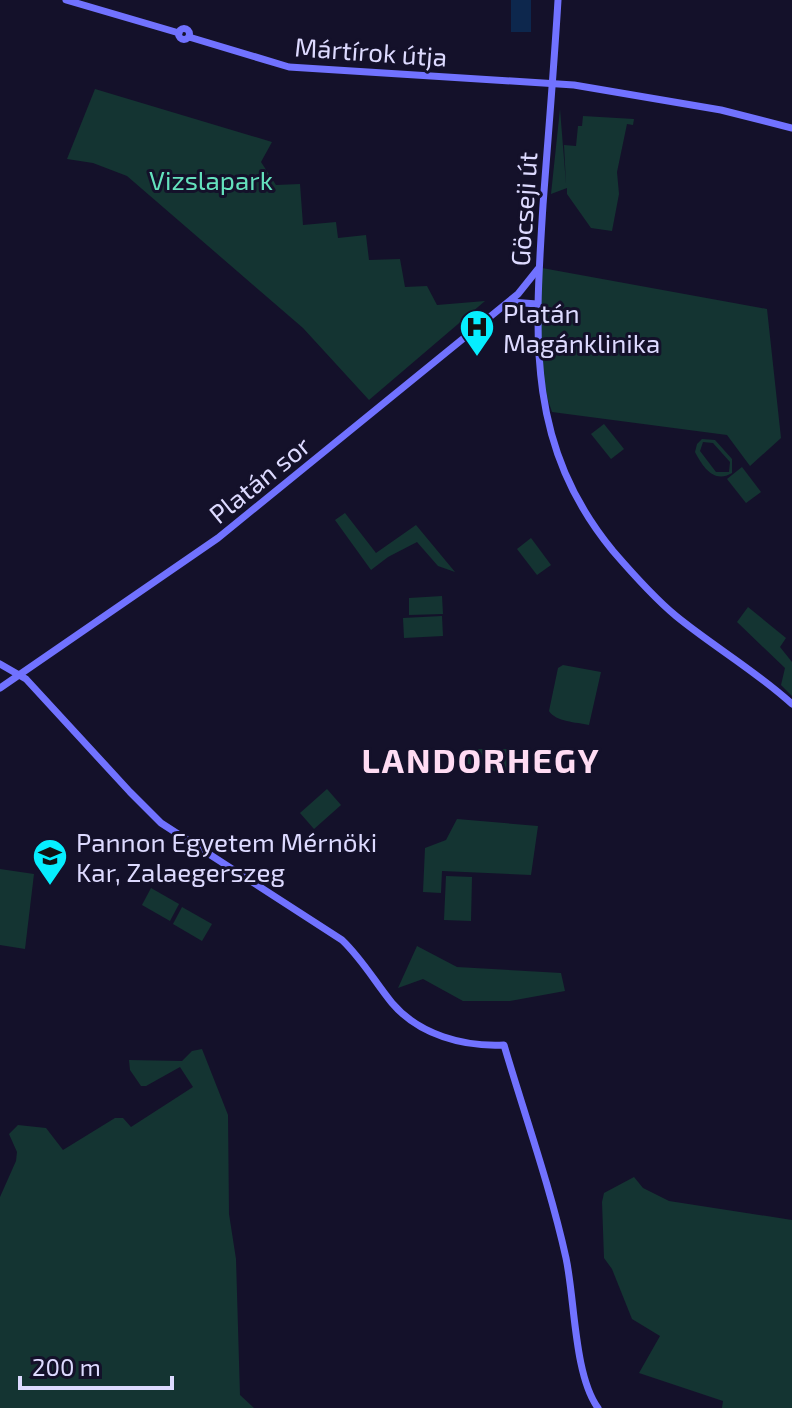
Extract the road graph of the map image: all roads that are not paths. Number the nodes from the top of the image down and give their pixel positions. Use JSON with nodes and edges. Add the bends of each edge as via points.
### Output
{"nodes":[{"id":1,"x":66,"y":0,"type":"edge"},
{"id":2,"x":558,"y":0,"type":"edge"},
{"id":3,"x":553,"y":83,"type":"junction"},
{"id":4,"x":792,"y":128,"type":"edge"},
{"id":5,"x":539,"y":267,"type":"junction"},
{"id":6,"x":507,"y":304,"type":"junction"},
{"id":7,"x":537,"y":304,"type":"junction"},
{"id":8,"x":0,"y":664,"type":"edge"},
{"id":9,"x":20,"y":674,"type":"junction"},
{"id":10,"x":0,"y":688,"type":"edge"},
{"id":11,"x":792,"y":704,"type":"edge"},
{"id":12,"x":598,"y":1408,"type":"edge"}],
"edges":[{"from":1,"to":3,"type":"street","name":"Mártírok útja","via":[[179,33],[182,40],[189,37],[289,67]]},
{"from":2,"to":3,"type":"street","name":"Göcseji út"},
{"from":3,"to":4,"type":"street","name":"Mártírok útja","via":[[676,101]]},
{"from":3,"to":5,"type":"street","name":"Göcseji út"},
{"from":5,"to":6,"type":"street","name":"Platán sor"},
{"from":5,"to":7,"type":"street","name":"Göcseji út"},
{"from":6,"to":7,"type":"street"},
{"from":6,"to":9,"type":"street","name":"Platán sor","via":[[218,538]]},
{"from":7,"to":11,"type":"street","name":"Göcseji út","via":[[538,366],[547,417],[591,520],[668,609]]},
{"from":8,"to":9,"type":"street"},
{"from":9,"to":10,"type":"street","name":"Platán sor"},
{"from":9,"to":12,"type":"street","via":[[161,823],[342,940],[410,1020],[451,1039],[504,1045],[559,1231],[584,1375]]}]}
